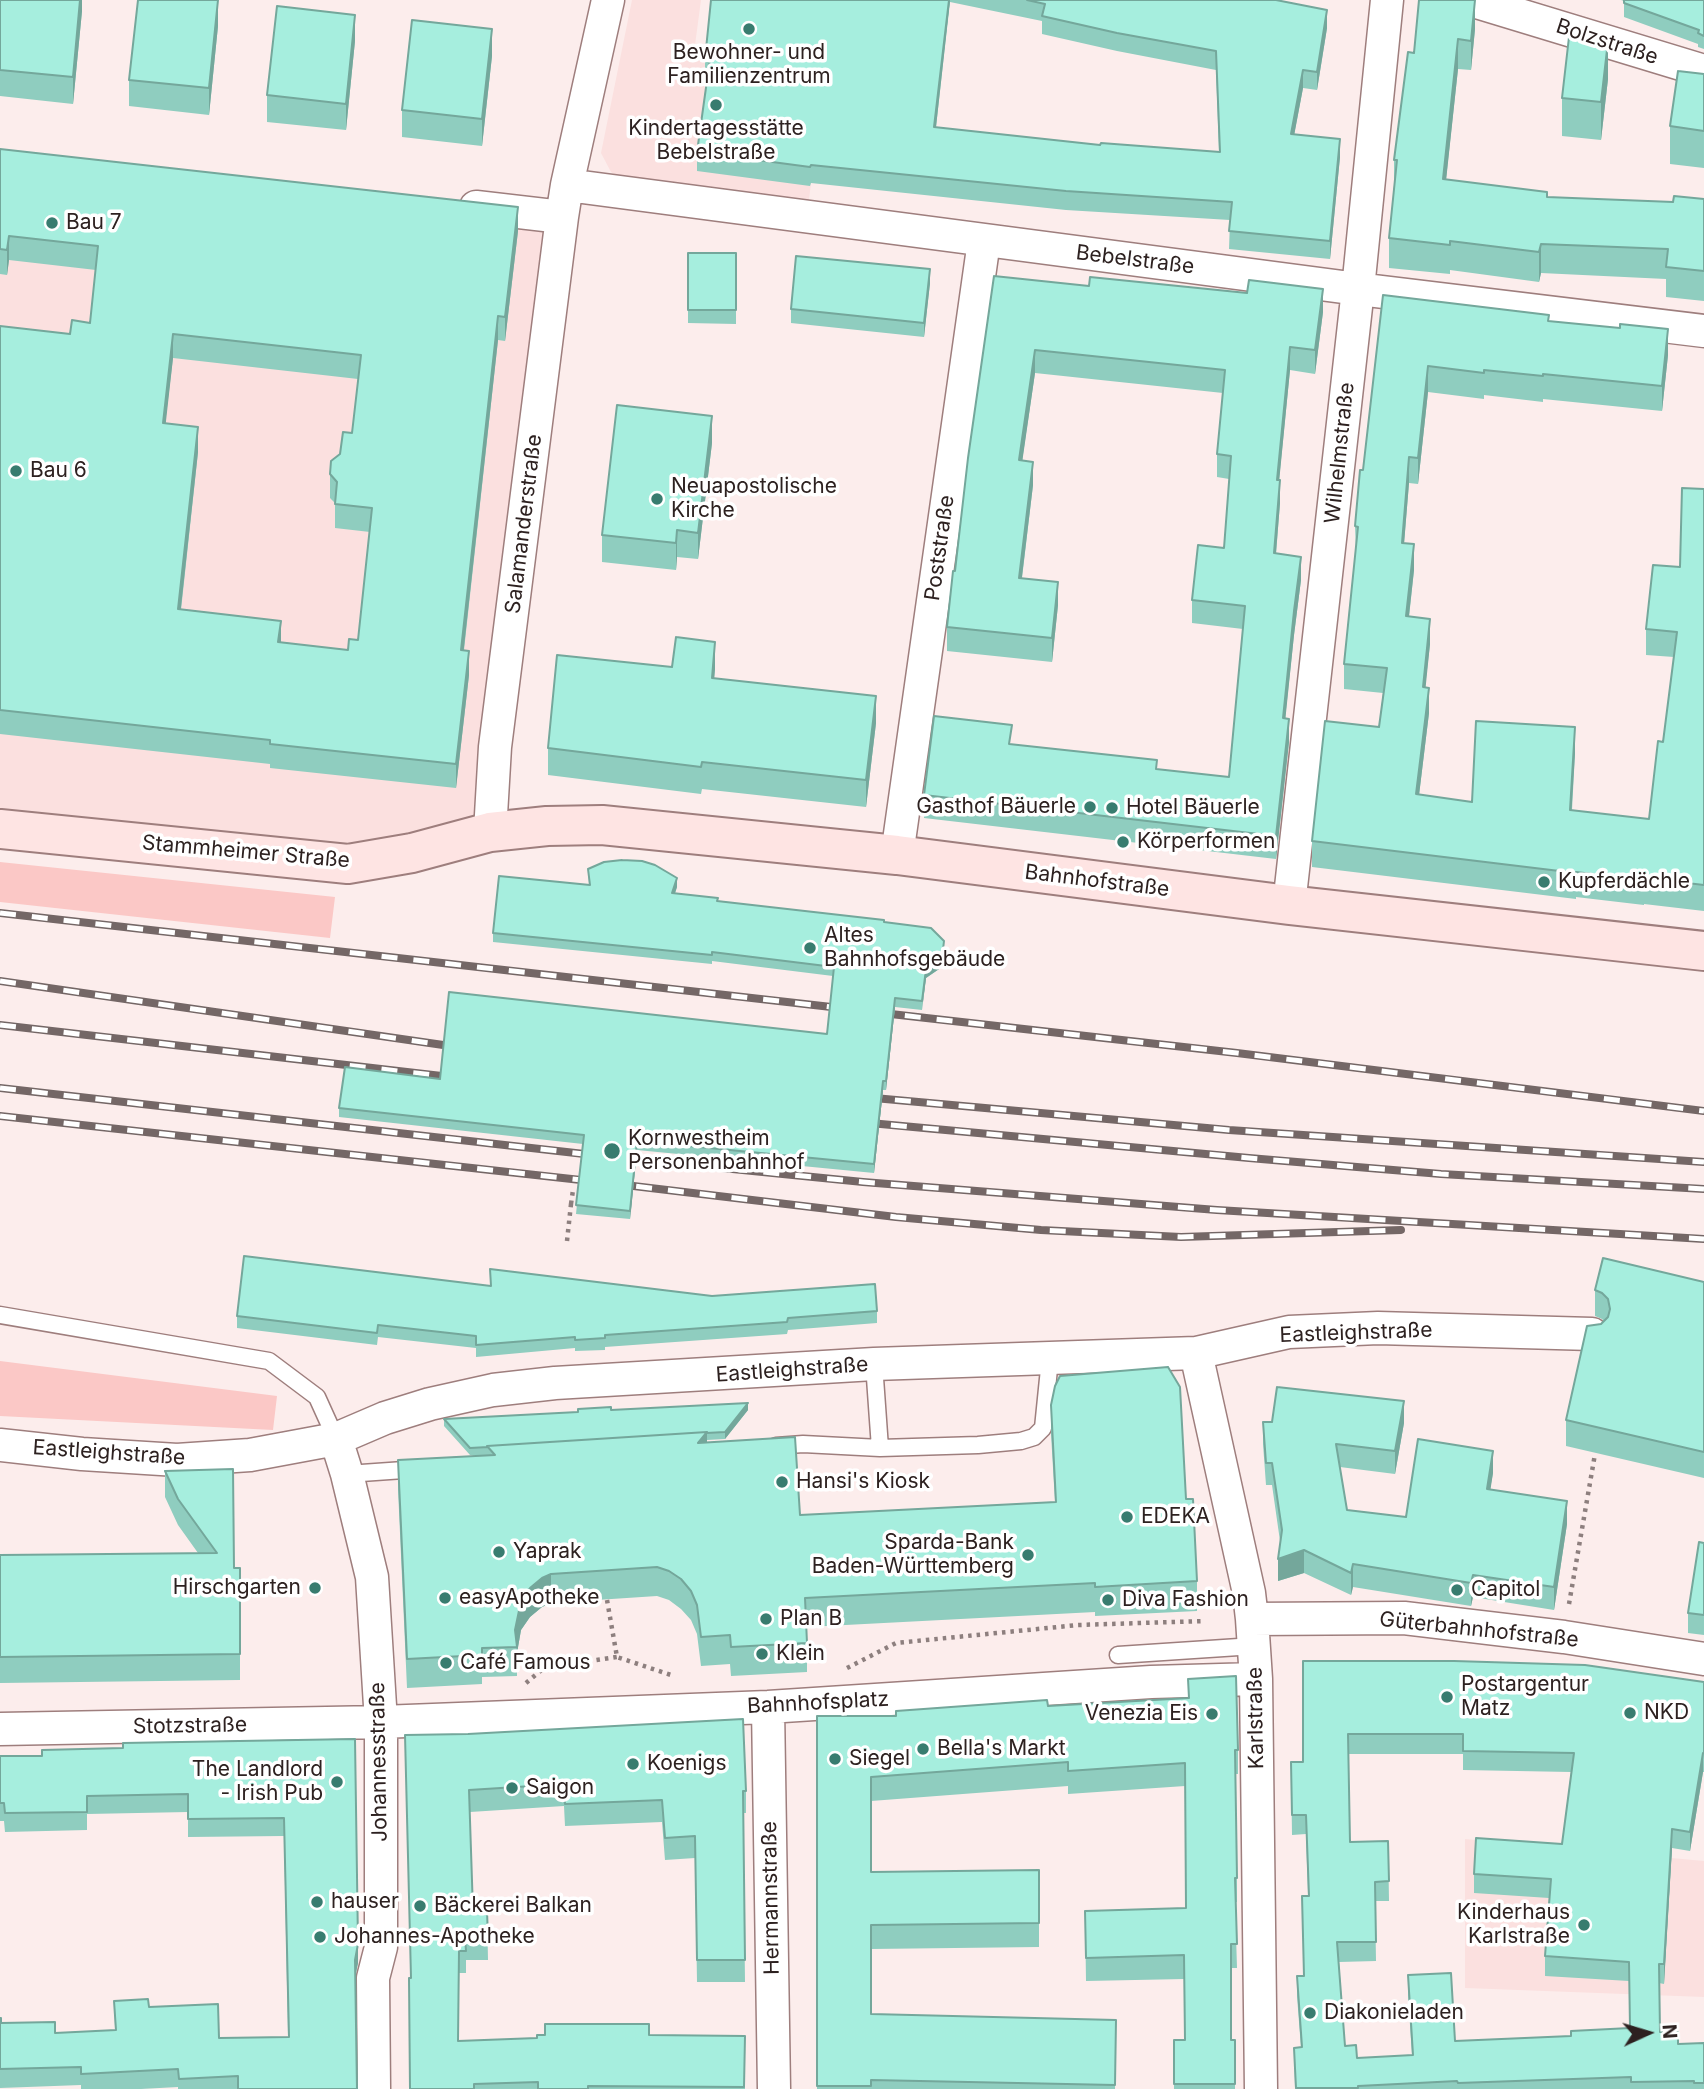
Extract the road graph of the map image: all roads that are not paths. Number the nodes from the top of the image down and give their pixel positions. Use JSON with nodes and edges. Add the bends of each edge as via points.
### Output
{"nodes":[{"id":1,"x":608,"y":0,"type":"edge"},
{"id":2,"x":1388,"y":0,"type":"edge"},
{"id":3,"x":1469,"y":0,"type":"edge"},
{"id":4,"x":1704,"y":71,"type":"edge"},
{"id":5,"x":567,"y":185,"type":"junction"},
{"id":6,"x":442,"y":203,"type":"edge"},
{"id":7,"x":562,"y":217,"type":"junction"},
{"id":8,"x":984,"y":241,"type":"junction"},
{"id":9,"x":1359,"y":289,"type":"junction"},
{"id":10,"x":1704,"y":331,"type":"edge"},
{"id":11,"x":0,"y":828,"type":"edge"},
{"id":12,"x":490,"y":832,"type":"junction"},
{"id":13,"x":897,"y":855,"type":"junction"},
{"id":14,"x":1289,"y":905,"type":"junction"},
{"id":15,"x":1704,"y":951,"type":"edge"},
{"id":16,"x":0,"y":1315,"type":"edge"},
{"id":17,"x":1592,"y":1334,"type":"edge"},
{"id":18,"x":1196,"y":1353,"type":"junction"},
{"id":19,"x":1050,"y":1359,"type":"junction"},
{"id":20,"x":874,"y":1364,"type":"junction"},
{"id":21,"x":336,"y":1439,"type":"junction"},
{"id":22,"x":0,"y":1445,"type":"edge"},
{"id":23,"x":763,"y":1447,"type":"edge"},
{"id":24,"x":880,"y":1448,"type":"junction"},
{"id":25,"x":427,"y":1468,"type":"edge"},
{"id":26,"x":347,"y":1474,"type":"junction"},
{"id":27,"x":1253,"y":1633,"type":"junction"},
{"id":28,"x":1118,"y":1655,"type":"dead end"},
{"id":29,"x":1704,"y":1659,"type":"edge"},
{"id":30,"x":1256,"y":1679,"type":"junction"},
{"id":31,"x":768,"y":1707,"type":"junction"},
{"id":32,"x":381,"y":1722,"type":"junction"},
{"id":33,"x":0,"y":1729,"type":"edge"},
{"id":34,"x":374,"y":2089,"type":"edge"},
{"id":35,"x":774,"y":2089,"type":"edge"},
{"id":36,"x":1261,"y":2089,"type":"edge"}],
"edges":[{"from":1,"to":5,"type":"street","name":"Salamanderstraße"},
{"from":2,"to":9,"type":"street","name":"Wilhelmstraße"},
{"from":3,"to":4,"type":"street","name":"Bolzstraße"},
{"from":5,"to":7,"type":"street","name":"Salamanderstraße"},
{"from":5,"to":8,"type":"street","name":"Bebelstraße"},
{"from":6,"to":7,"type":"street"},
{"from":7,"to":12,"type":"street","name":"Salamanderstraße","via":[[495,747]]},
{"from":8,"to":9,"type":"street","name":"Bebelstraße"},
{"from":8,"to":13,"type":"street","name":"Poststraße"},
{"from":9,"to":10,"type":"street","name":"Bebelstraße"},
{"from":9,"to":14,"type":"street","name":"Wilhelmstraße"},
{"from":11,"to":12,"type":"main road","name":"Stammheimer Straße","via":[[348,864]]},
{"from":12,"to":13,"type":"main road","name":"Bahnhofstraße","via":[[601,825]]},
{"from":13,"to":14,"type":"main road","name":"Bahnhofstraße"},
{"from":14,"to":15,"type":"main road","name":"Bahnhofstraße"},
{"from":16,"to":21,"type":"lane","via":[[269,1361],[317,1397]]},
{"from":17,"to":18,"type":"street","name":"Eastleighstraße","via":[[1378,1328],[1289,1332]]},
{"from":18,"to":19,"type":"street","name":"Eastleighstraße"},
{"from":18,"to":27,"type":"street","name":"Karlstraße","via":[[1249,1593]]},
{"from":19,"to":20,"type":"street","name":"Eastleighstraße"},
{"from":19,"to":24,"type":"lane","via":[[1044,1428],[1034,1437],[978,1445]]},
{"from":20,"to":21,"type":"street","name":"Eastleighstraße","via":[[493,1390],[419,1407]]},
{"from":20,"to":24,"type":"lane"},
{"from":21,"to":22,"type":"street","name":"Eastleighstraße","via":[[250,1455],[177,1460]]},
{"from":21,"to":26,"type":"street","name":"Johannesstraße"},
{"from":23,"to":24,"type":"lane"},
{"from":25,"to":26,"type":"lane"},
{"from":26,"to":32,"type":"street","name":"Johannesstraße","via":[[372,1577]]},
{"from":27,"to":28,"type":"lane"},
{"from":27,"to":29,"type":"street","name":"Güterbahnhofstraße","via":[[1404,1618]]},
{"from":27,"to":30,"type":"street","name":"Karlstraße"},
{"from":30,"to":31,"type":"street","name":"Bahnhofsplatz"},
{"from":30,"to":36,"type":"street","name":"Karlstraße"},
{"from":31,"to":32,"type":"street","name":"Bahnhofsplatz"},
{"from":31,"to":35,"type":"street","name":"Hermannstraße"},
{"from":32,"to":33,"type":"street","name":"Stotzstraße"},
{"from":32,"to":34,"type":"street","name":"Johannesstraße","via":[[381,1947],[373,1978]]}]}
